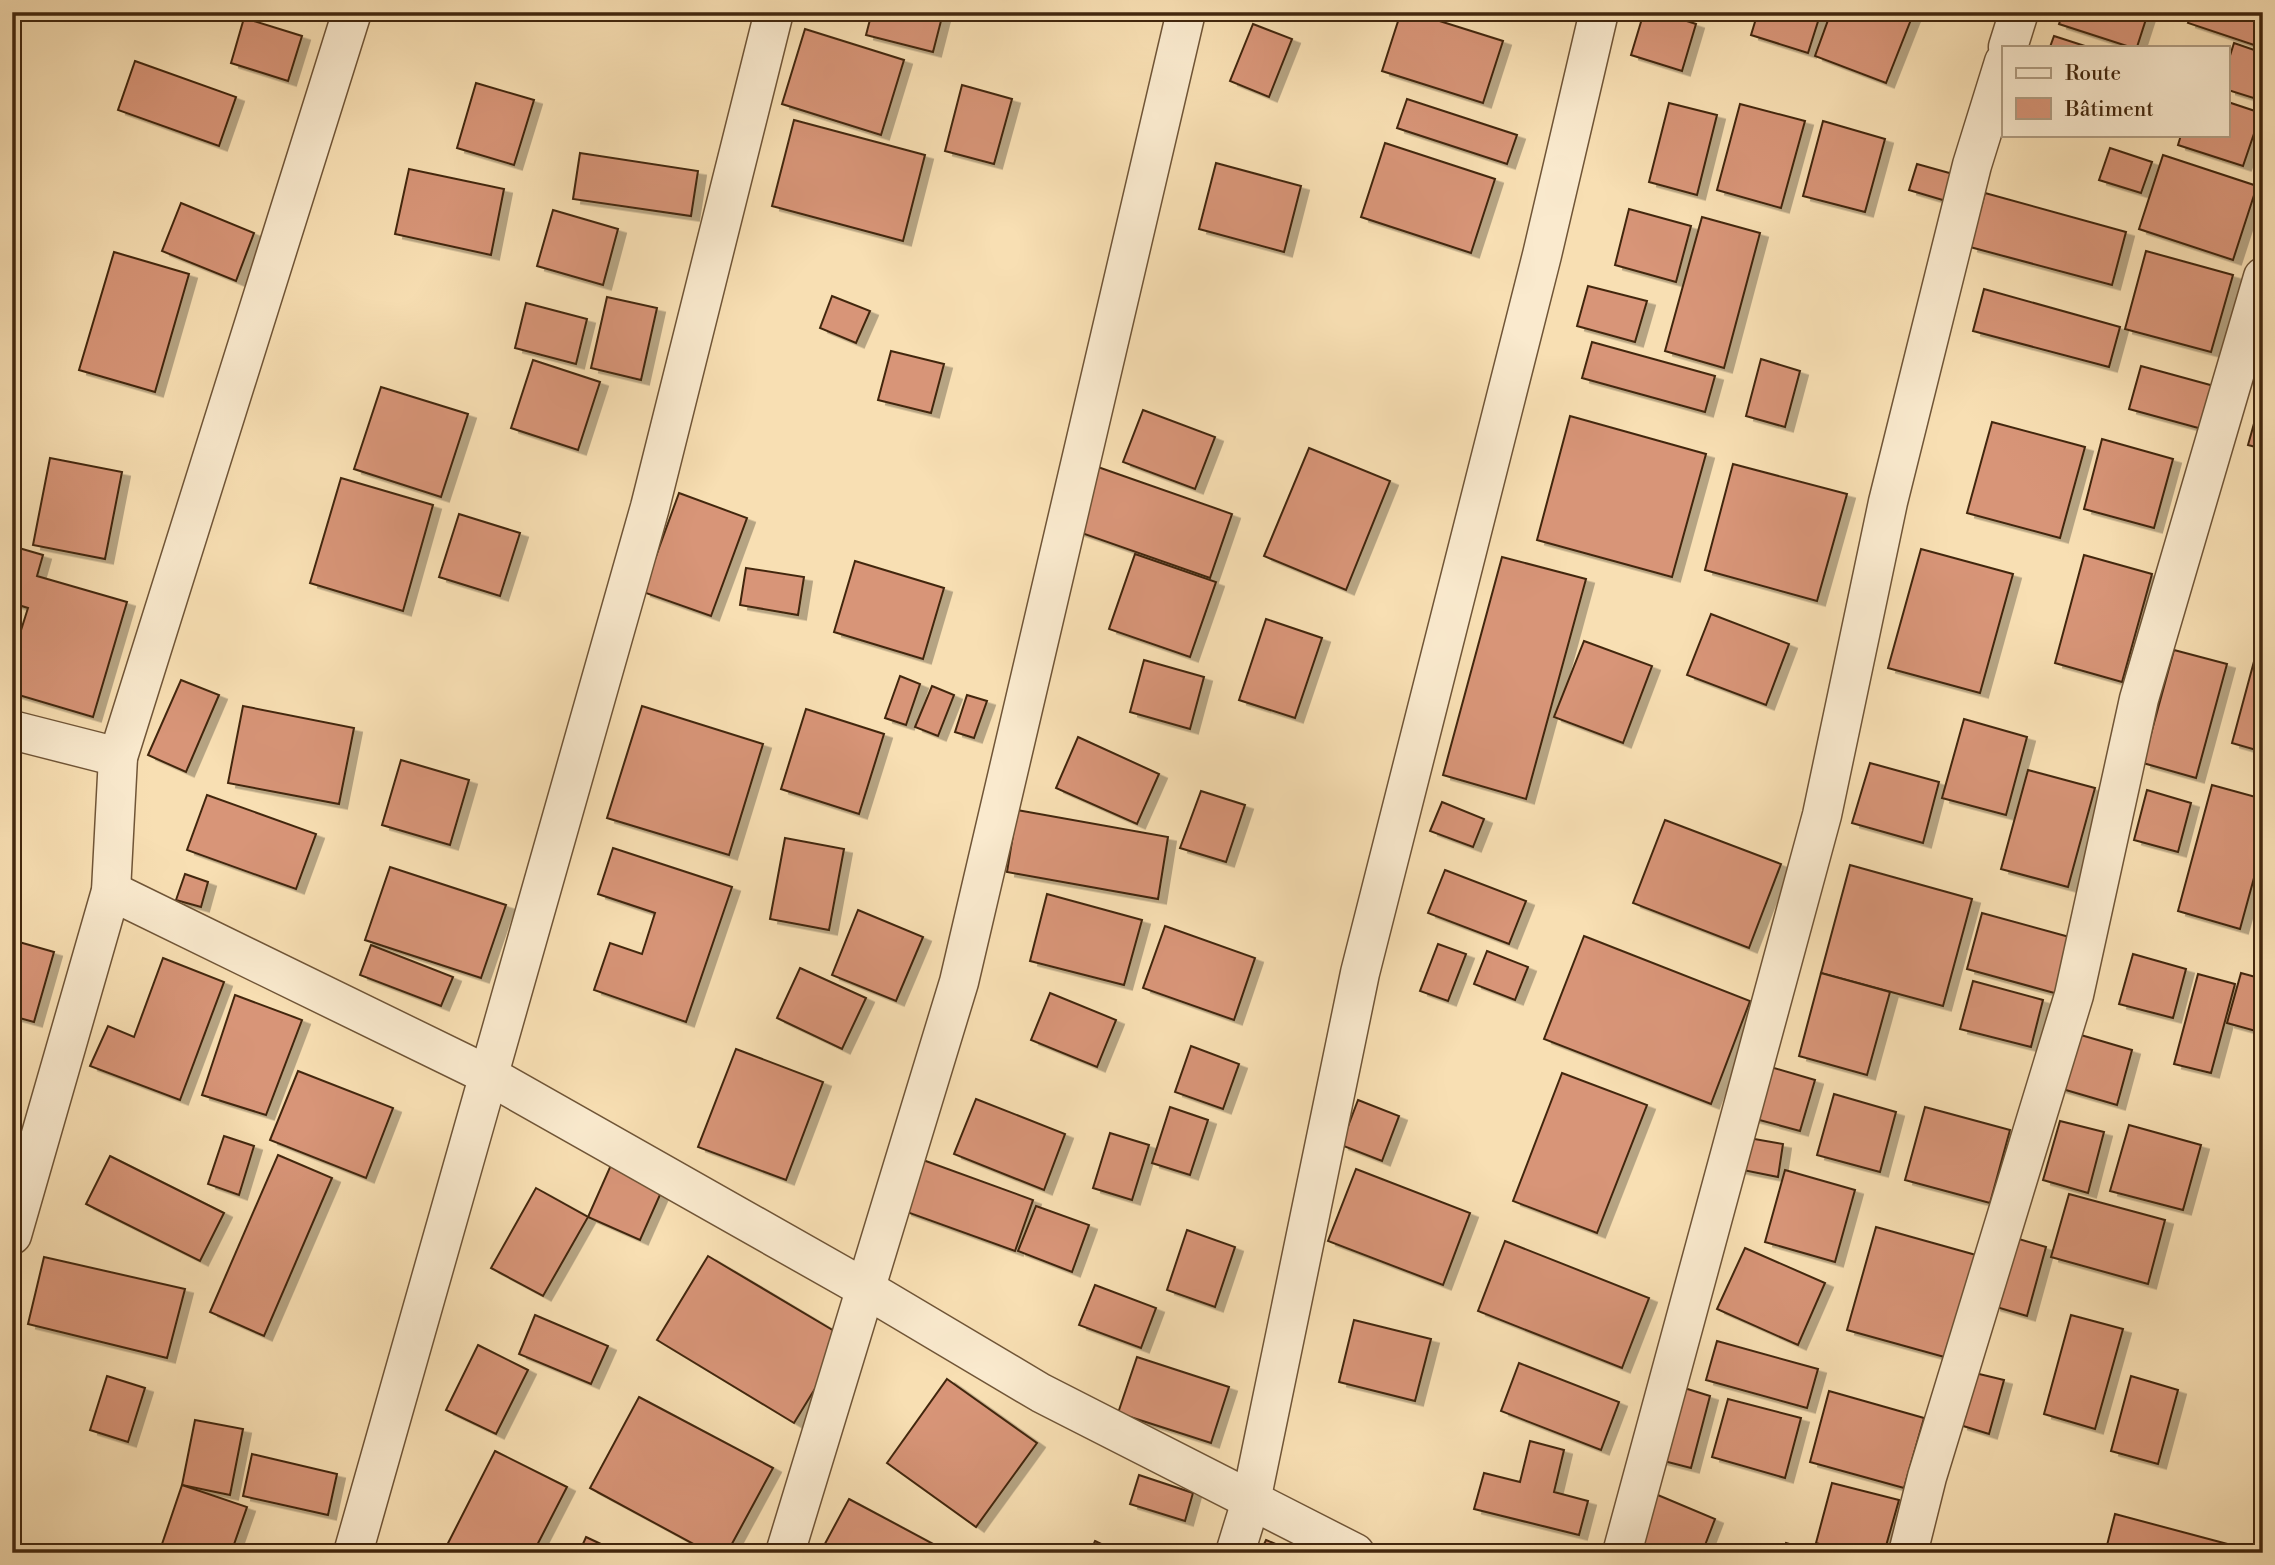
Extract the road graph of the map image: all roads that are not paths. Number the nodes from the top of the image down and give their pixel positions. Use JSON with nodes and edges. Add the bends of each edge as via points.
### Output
{"nodes":[{"id":1,"x":352,"y":12,"type":"edge"},
{"id":2,"x":774,"y":12,"type":"edge"},
{"id":3,"x":1186,"y":12,"type":"edge"},
{"id":4,"x":1599,"y":12,"type":"edge"},
{"id":5,"x":2019,"y":12,"type":"edge"},
{"id":6,"x":2008,"y":46,"type":"edge"},
{"id":7,"x":2002,"y":68,"type":"edge"},
{"id":8,"x":2263,"y":277,"type":"edge"},
{"id":9,"x":12,"y":730,"type":"edge"},
{"id":10,"x":118,"y":757,"type":"junction"},
{"id":11,"x":111,"y":891,"type":"junction"},
{"id":12,"x":488,"y":1075,"type":"junction"},
{"id":13,"x":22,"y":1164,"type":"edge"},
{"id":14,"x":12,"y":1235,"type":"edge"},
{"id":15,"x":866,"y":1289,"type":"junction"},
{"id":16,"x":1251,"y":1501,"type":"junction"},
{"id":17,"x":353,"y":1553,"type":"edge"},
{"id":18,"x":785,"y":1553,"type":"edge"},
{"id":19,"x":1235,"y":1553,"type":"edge"},
{"id":20,"x":1355,"y":1553,"type":"edge"},
{"id":21,"x":1622,"y":1553,"type":"edge"},
{"id":22,"x":1908,"y":1553,"type":"edge"}],
"edges":[{"from":1,"to":10,"type":"street"},
{"from":2,"to":12,"type":"street","via":[[650,508]]},
{"from":3,"to":15,"type":"street","via":[[959,982]]},
{"from":4,"to":16,"type":"street","via":[[1360,973]]},
{"from":5,"to":6,"type":"street"},
{"from":7,"to":21,"type":"street","via":[[1972,164],[1888,502],[1822,815]]},
{"from":8,"to":22,"type":"street","via":[[2139,699],[2074,995]]},
{"from":9,"to":10,"type":"street"},
{"from":10,"to":11,"type":"street"},
{"from":11,"to":12,"type":"street"},
{"from":11,"to":13,"type":"street"},
{"from":12,"to":15,"type":"street"},
{"from":12,"to":17,"type":"street"},
{"from":13,"to":14,"type":"street"},
{"from":15,"to":16,"type":"street","via":[[1041,1393]]},
{"from":15,"to":18,"type":"street"},
{"from":16,"to":19,"type":"street"},
{"from":16,"to":20,"type":"street"}]}
